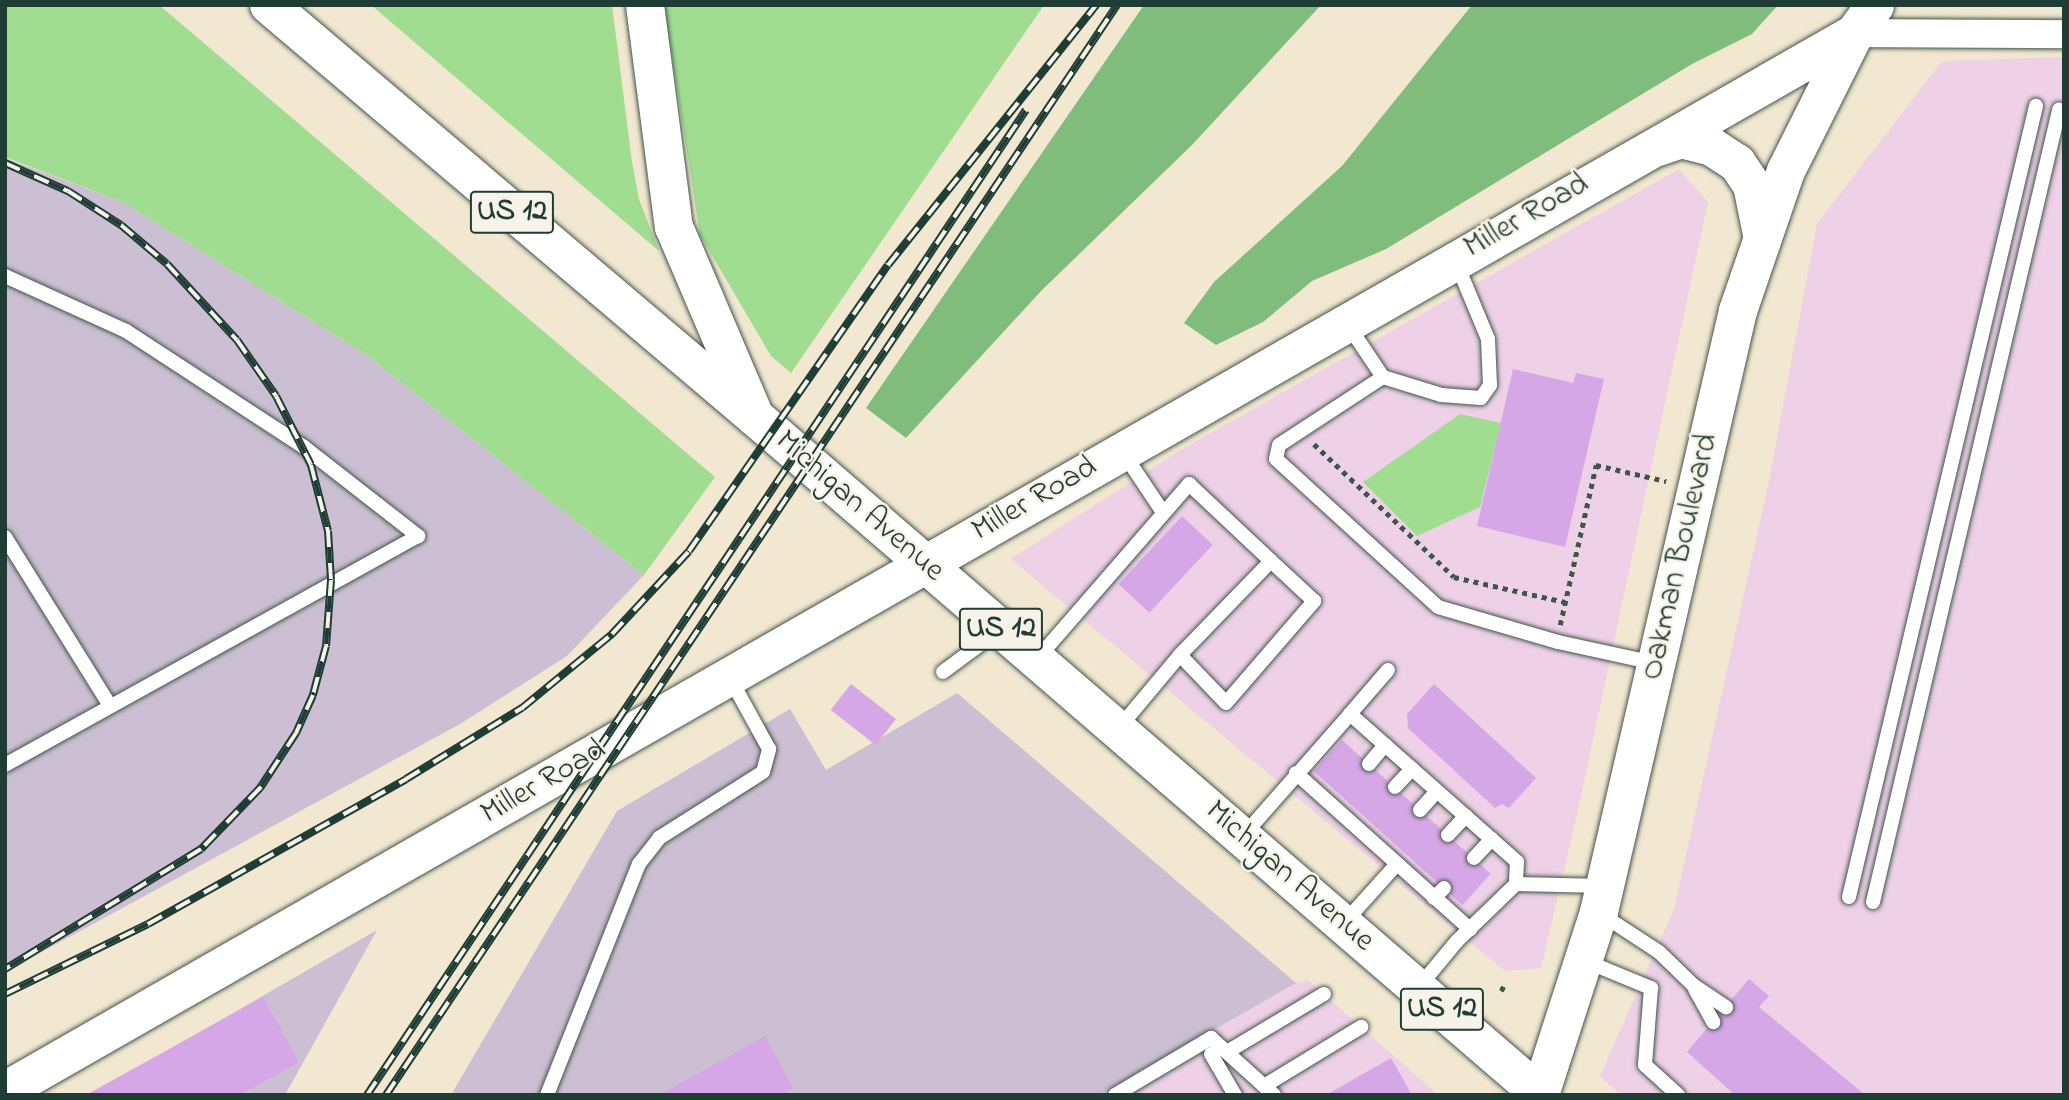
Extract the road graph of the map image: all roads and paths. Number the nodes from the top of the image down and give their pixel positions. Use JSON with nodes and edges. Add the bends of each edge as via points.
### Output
{"nodes":[{"id":1,"x":269,"y":5,"type":"edge"},
{"id":2,"x":645,"y":5,"type":"edge"},
{"id":3,"x":1865,"y":19,"type":"edge"},
{"id":4,"x":2064,"y":34,"type":"edge"},
{"id":5,"x":2036,"y":106,"type":"dead end"},
{"id":6,"x":2059,"y":110,"type":"dead end"},
{"id":7,"x":1641,"y":153,"type":"junction"},
{"id":8,"x":1762,"y":240,"type":"junction"},
{"id":9,"x":1454,"y":258,"type":"junction"},
{"id":10,"x":5,"y":276,"type":"edge"},
{"id":11,"x":1346,"y":321,"type":"junction"},
{"id":12,"x":1383,"y":377,"type":"junction"},
{"id":13,"x":755,"y":417,"type":"junction"},
{"id":14,"x":1121,"y":450,"type":"junction"},
{"id":15,"x":1322,"y":452,"type":"dead end"},
{"id":16,"x":1656,"y":479,"type":"dead end"},
{"id":17,"x":1162,"y":511,"type":"junction"},
{"id":18,"x":5,"y":537,"type":"edge"},
{"id":19,"x":1271,"y":561,"type":"junction"},
{"id":20,"x":925,"y":563,"type":"junction"},
{"id":21,"x":1565,"y":602,"type":"junction"},
{"id":22,"x":1559,"y":627,"type":"dead end"},
{"id":23,"x":1001,"y":629,"type":"junction"},
{"id":24,"x":1180,"y":655,"type":"junction"},
{"id":25,"x":1037,"y":659,"type":"junction"},
{"id":26,"x":1656,"y":663,"type":"junction"},
{"id":27,"x":1388,"y":670,"type":"dead end"},
{"id":28,"x":943,"y":672,"type":"dead end"},
{"id":29,"x":729,"y":676,"type":"junction"},
{"id":30,"x":109,"y":704,"type":"junction"},
{"id":31,"x":1350,"y":714,"type":"junction"},
{"id":32,"x":1118,"y":729,"type":"junction"},
{"id":33,"x":1385,"y":745,"type":"junction"},
{"id":34,"x":1369,"y":764,"type":"dead end"},
{"id":35,"x":5,"y":765,"type":"edge"},
{"id":36,"x":1412,"y":769,"type":"junction"},
{"id":37,"x":1296,"y":773,"type":"junction"},
{"id":38,"x":1395,"y":787,"type":"dead end"},
{"id":39,"x":1437,"y":791,"type":"junction"},
{"id":40,"x":1420,"y":810,"type":"dead end"},
{"id":41,"x":1466,"y":816,"type":"junction"},
{"id":42,"x":1448,"y":835,"type":"dead end"},
{"id":43,"x":1242,"y":837,"type":"junction"},
{"id":44,"x":1492,"y":839,"type":"junction"},
{"id":45,"x":1474,"y":858,"type":"dead end"},
{"id":46,"x":1397,"y":864,"type":"junction"},
{"id":47,"x":1517,"y":884,"type":"junction"},
{"id":48,"x":1849,"y":897,"type":"dead end"},
{"id":49,"x":1602,"y":899,"type":"junction"},
{"id":50,"x":1873,"y":902,"type":"dead end"},
{"id":51,"x":1343,"y":924,"type":"junction"},
{"id":52,"x":1470,"y":929,"type":"junction"},
{"id":53,"x":1583,"y":960,"type":"junction"},
{"id":54,"x":1505,"y":983,"type":"dead end"},
{"id":55,"x":1693,"y":985,"type":"junction"},
{"id":56,"x":1418,"y":988,"type":"junction"},
{"id":57,"x":1501,"y":991,"type":"dead end"},
{"id":58,"x":1324,"y":994,"type":"dead end"},
{"id":59,"x":1726,"y":1007,"type":"dead end"},
{"id":60,"x":1713,"y":1022,"type":"dead end"},
{"id":61,"x":1361,"y":1027,"type":"dead end"},
{"id":62,"x":1227,"y":1052,"type":"junction"},
{"id":63,"x":1211,"y":1054,"type":"dead end"},
{"id":64,"x":1269,"y":1090,"type":"edge"},
{"id":65,"x":5,"y":1091,"type":"edge"},
{"id":66,"x":547,"y":1095,"type":"edge"},
{"id":67,"x":1115,"y":1095,"type":"edge"},
{"id":68,"x":1235,"y":1095,"type":"edge"},
{"id":69,"x":1540,"y":1095,"type":"edge"},
{"id":70,"x":1678,"y":1095,"type":"edge"}],
"edges":[{"from":1,"to":13,"type":"main road","name":"Michigan Avenue","number":"US 12"},
{"from":2,"to":13,"type":"main road","via":[[674,227]]},
{"from":3,"to":4,"type":"street"},
{"from":3,"to":7,"type":"main road","name":"Miller Road"},
{"from":3,"to":8,"type":"main road","name":"Oakman Boulevard","via":[[1786,171]]},
{"from":5,"to":48,"type":"lane"},
{"from":6,"to":50,"type":"lane"},
{"from":7,"to":8,"type":"main road","via":[[1681,139],[1712,147],[1737,163],[1752,185]]},
{"from":7,"to":9,"type":"main road","name":"Miller Road"},
{"from":8,"to":26,"type":"main road","name":"Oakman Boulevard","via":[[1738,311]]},
{"from":9,"to":11,"type":"main road","name":"Miller Road"},
{"from":9,"to":12,"type":"lane","via":[[1488,339],[1490,385],[1481,398],[1441,395]]},
{"from":10,"to":30,"type":"lane","via":[[126,331],[304,447],[418,536]]},
{"from":11,"to":12,"type":"lane"},
{"from":11,"to":14,"type":"main road","name":"Miller Road"},
{"from":12,"to":26,"type":"lane","via":[[1279,445],[1276,459],[1438,607],[1558,642]]},
{"from":13,"to":20,"type":"main road","name":"Michigan Avenue","number":"US 12"},
{"from":14,"to":17,"type":"lane"},
{"from":14,"to":20,"type":"main road","name":"Miller Road"},
{"from":15,"to":21,"type":"path","via":[[1454,577]]},
{"from":16,"to":21,"type":"path","via":[[1597,464]]},
{"from":17,"to":19,"type":"lane","via":[[1188,484]]},
{"from":17,"to":25,"type":"lane"},
{"from":18,"to":30,"type":"lane"},
{"from":19,"to":24,"type":"lane"},
{"from":19,"to":24,"type":"lane","via":[[1314,601],[1226,703]]},
{"from":20,"to":23,"type":"main road","name":"Michigan Avenue","number":"US 12"},
{"from":20,"to":29,"type":"main road","name":"Miller Road"},
{"from":21,"to":22,"type":"path"},
{"from":23,"to":25,"type":"main road","name":"Michigan Avenue","number":"US 12"},
{"from":23,"to":28,"type":"lane"},
{"from":24,"to":32,"type":"lane"},
{"from":25,"to":32,"type":"main road","name":"Michigan Avenue","number":"US 12"},
{"from":26,"to":49,"type":"main road","name":"Oakman Boulevard"},
{"from":27,"to":31,"type":"lane"},
{"from":29,"to":65,"type":"main road","name":"Miller Road"},
{"from":29,"to":66,"type":"lane","via":[[769,750],[763,772],[659,838],[639,864]]},
{"from":30,"to":35,"type":"lane"},
{"from":31,"to":33,"type":"lane"},
{"from":31,"to":37,"type":"lane"},
{"from":32,"to":43,"type":"main road","name":"Michigan Avenue","number":"US 12"},
{"from":33,"to":34,"type":"lane"},
{"from":33,"to":36,"type":"lane"},
{"from":36,"to":38,"type":"lane"},
{"from":36,"to":39,"type":"lane"},
{"from":37,"to":43,"type":"lane"},
{"from":37,"to":46,"type":"lane","via":[[1362,823],[1387,846]]},
{"from":39,"to":40,"type":"lane"},
{"from":39,"to":41,"type":"lane"},
{"from":41,"to":42,"type":"lane"},
{"from":41,"to":44,"type":"lane"},
{"from":43,"to":51,"type":"main road","name":"Michigan Avenue","number":"US 12"},
{"from":44,"to":45,"type":"lane"},
{"from":44,"to":47,"type":"lane","via":[[1517,862]]},
{"from":46,"to":51,"type":"lane"},
{"from":46,"to":52,"type":"lane","via":[[1415,870]]},
{"from":47,"to":49,"type":"lane"},
{"from":47,"to":52,"type":"lane"},
{"from":49,"to":53,"type":"main road","name":"Oakman Boulevard"},
{"from":49,"to":55,"type":"lane"},
{"from":51,"to":56,"type":"main road","name":"Michigan Avenue","number":"US 12"},
{"from":52,"to":56,"type":"lane"},
{"from":53,"to":69,"type":"main road","name":"Oakman Boulevard"},
{"from":53,"to":70,"type":"lane","via":[[1651,988],[1645,1065]]},
{"from":54,"to":57,"type":"path"},
{"from":55,"to":59,"type":"lane"},
{"from":55,"to":60,"type":"lane"},
{"from":56,"to":69,"type":"main road","name":"Michigan Avenue","number":"US 12"},
{"from":58,"to":62,"type":"lane"},
{"from":61,"to":64,"type":"lane"},
{"from":62,"to":64,"type":"lane"},
{"from":62,"to":67,"type":"lane","via":[[1211,1038],[1157,1077]]},
{"from":63,"to":68,"type":"lane"}]}
